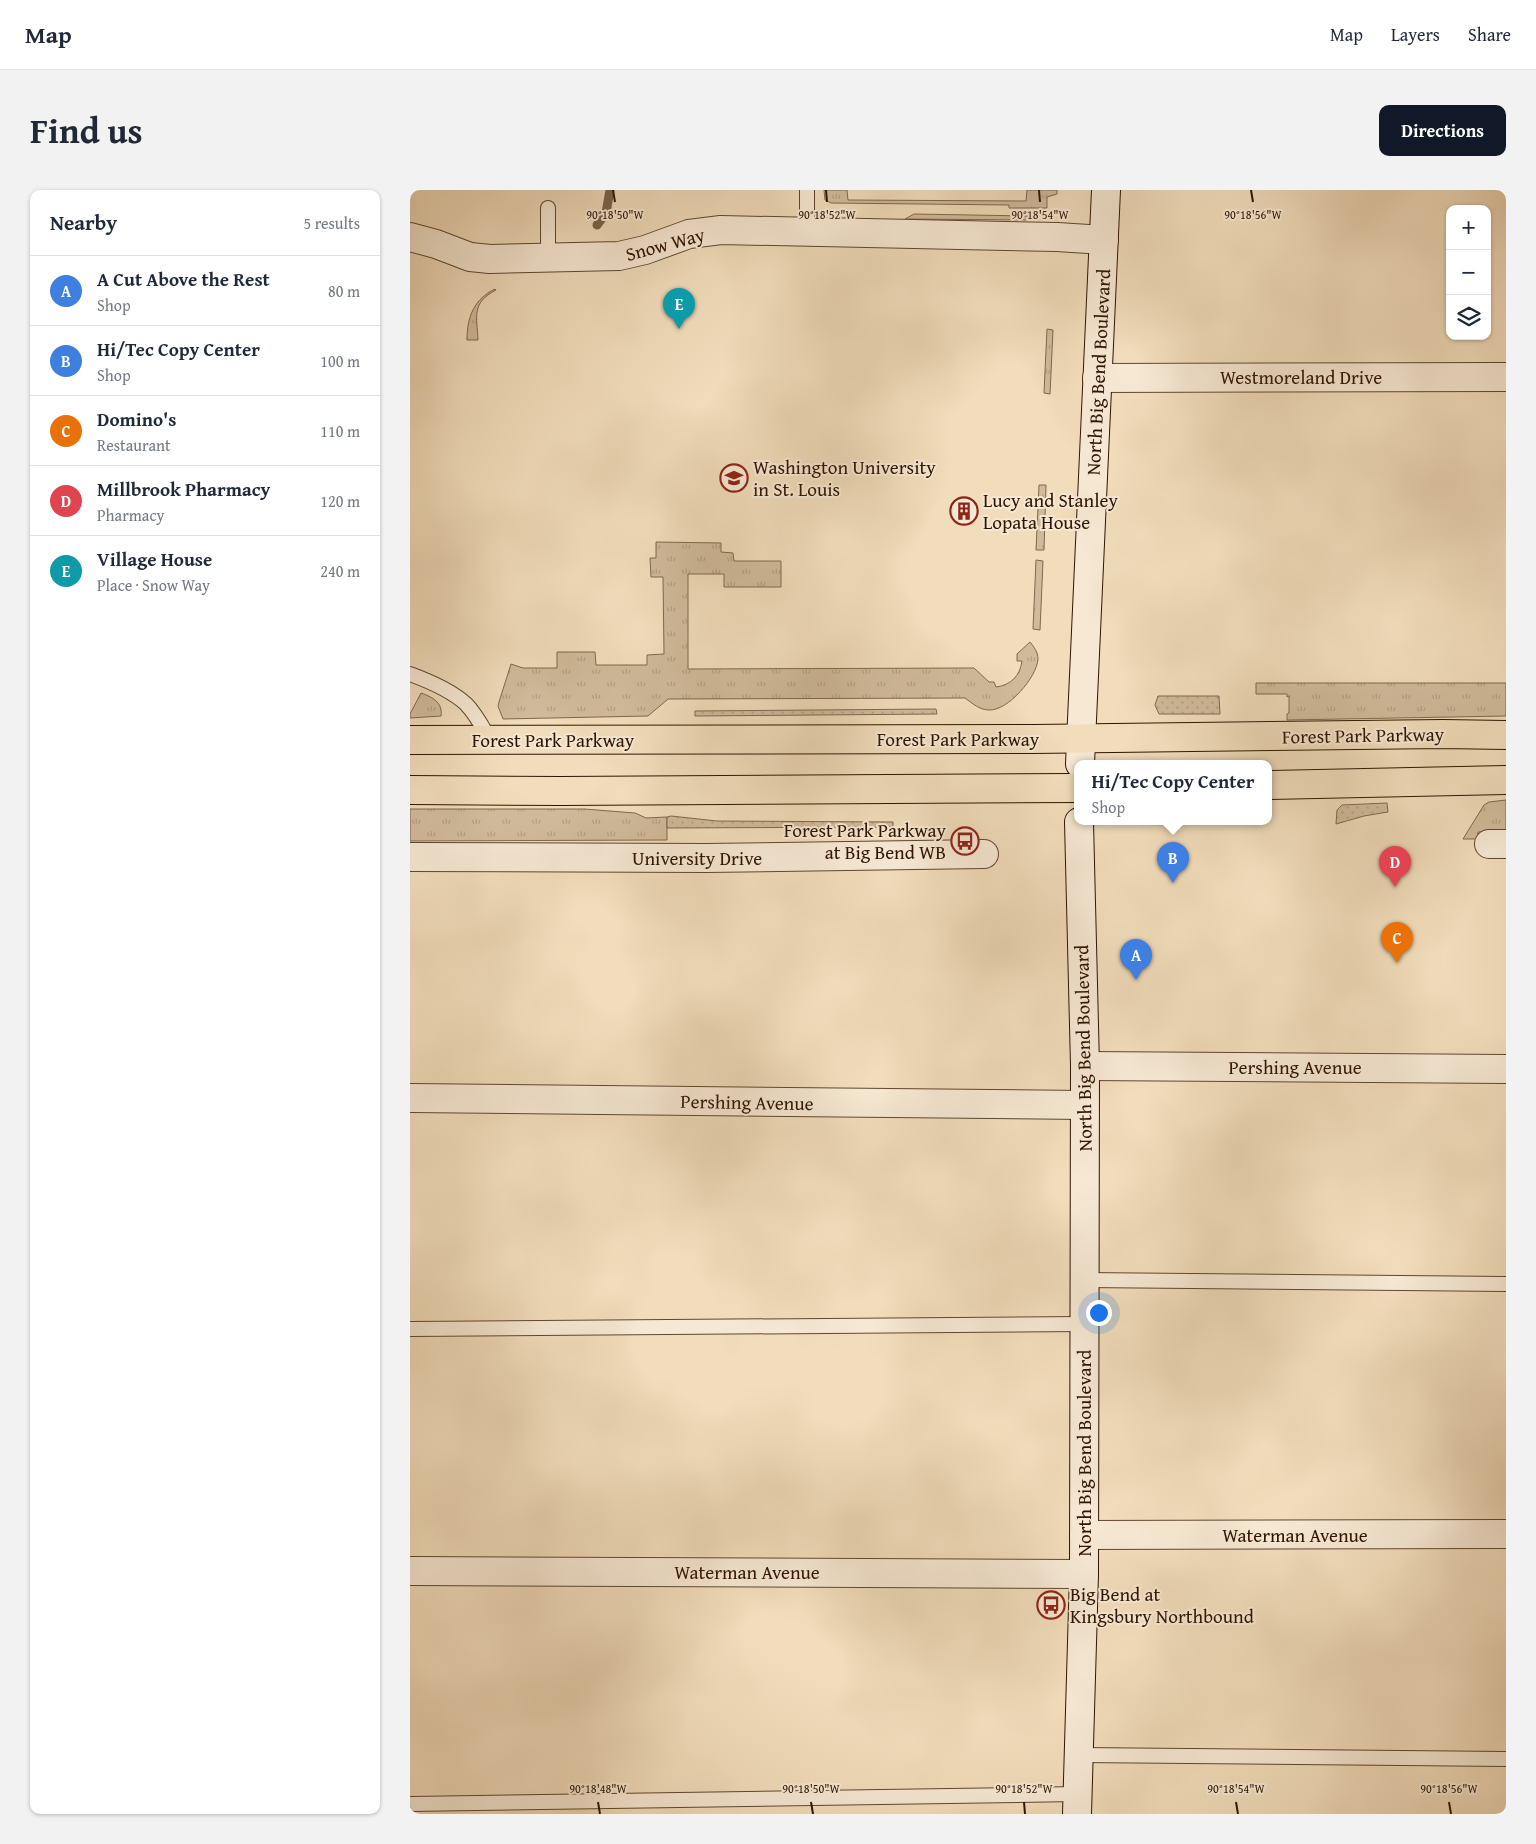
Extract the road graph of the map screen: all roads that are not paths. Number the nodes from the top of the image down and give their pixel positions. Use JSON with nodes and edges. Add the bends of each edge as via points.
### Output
{"nodes":[{"id":1,"x":807,"y":190,"type":"edge"},
{"id":2,"x":1106,"y":190,"type":"edge"},
{"id":3,"x":548,"y":208,"type":"dead end"},
{"id":4,"x":808,"y":232,"type":"junction"},
{"id":5,"x":410,"y":237,"type":"edge"},
{"id":6,"x":1104,"y":240,"type":"junction"},
{"id":7,"x":548,"y":258,"type":"junction"},
{"id":8,"x":1506,"y":377,"type":"edge"},
{"id":9,"x":1097,"y":378,"type":"junction"},
{"id":10,"x":410,"y":674,"type":"edge"},
{"id":11,"x":1506,"y":735,"type":"edge"},
{"id":12,"x":410,"y":740,"type":"edge"},
{"id":13,"x":490,"y":740,"type":"junction"},
{"id":14,"x":1081,"y":751,"type":"edge"},
{"id":15,"x":1506,"y":780,"type":"edge"},
{"id":16,"x":1272,"y":785,"type":"edge"},
{"id":17,"x":1074,"y":788,"type":"edge"},
{"id":18,"x":410,"y":790,"type":"edge"},
{"id":19,"x":1079,"y":825,"type":"edge"},
{"id":20,"x":984,"y":854,"type":"dead end"},
{"id":21,"x":410,"y":856,"type":"edge"},
{"id":22,"x":1084,"y":1066,"type":"junction"},
{"id":23,"x":1506,"y":1069,"type":"edge"},
{"id":24,"x":410,"y":1098,"type":"edge"},
{"id":25,"x":1084,"y":1105,"type":"junction"},
{"id":26,"x":1084,"y":1280,"type":"junction"},
{"id":27,"x":1506,"y":1284,"type":"edge"},
{"id":28,"x":1084,"y":1324,"type":"junction"},
{"id":29,"x":410,"y":1329,"type":"edge"},
{"id":30,"x":1506,"y":1534,"type":"edge"},
{"id":31,"x":1084,"y":1535,"type":"junction"},
{"id":32,"x":410,"y":1571,"type":"edge"},
{"id":33,"x":1084,"y":1574,"type":"junction"},
{"id":34,"x":1079,"y":1755,"type":"junction"},
{"id":35,"x":1506,"y":1759,"type":"edge"},
{"id":36,"x":410,"y":1804,"type":"edge"},
{"id":37,"x":1077,"y":1804,"type":"edge"}],
"edges":[{"from":1,"to":4,"type":"lane"},
{"from":2,"to":6,"type":"street","name":"North Big Bend Boulevard"},
{"from":3,"to":7,"type":"lane"},
{"from":4,"to":6,"type":"street","name":"Snow Way"},
{"from":4,"to":7,"type":"street","name":"Snow Way","via":[[721,230],[689,234],[619,256]]},
{"from":5,"to":7,"type":"street","name":"Snow Way","via":[[470,257]]},
{"from":6,"to":9,"type":"street","name":"North Big Bend Boulevard"},
{"from":8,"to":9,"type":"street","name":"Westmoreland Drive"},
{"from":9,"to":14,"type":"street","name":"North Big Bend Boulevard"},
{"from":10,"to":13,"type":"lane","via":[[449,691],[466,704]]},
{"from":11,"to":14,"type":"main road","name":"Forest Park Parkway","via":[[1443,734]]},
{"from":12,"to":13,"type":"main road","name":"Forest Park Parkway"},
{"from":13,"to":14,"type":"main road","name":"Forest Park Parkway"},
{"from":15,"to":16,"type":"main road"},
{"from":17,"to":18,"type":"main road"},
{"from":19,"to":22,"type":"street","name":"North Big Bend Boulevard"},
{"from":20,"to":21,"type":"street","name":"University Drive","via":[[706,858]]},
{"from":22,"to":23,"type":"street","name":"Pershing Avenue"},
{"from":22,"to":25,"type":"street","name":"North Big Bend Boulevard"},
{"from":24,"to":25,"type":"street","name":"Pershing Avenue"},
{"from":25,"to":26,"type":"street","name":"North Big Bend Boulevard"},
{"from":26,"to":27,"type":"lane"},
{"from":26,"to":28,"type":"street","name":"North Big Bend Boulevard"},
{"from":28,"to":29,"type":"lane"},
{"from":28,"to":31,"type":"street","name":"North Big Bend Boulevard"},
{"from":30,"to":31,"type":"street","name":"Waterman Avenue"},
{"from":31,"to":33,"type":"street","name":"North Big Bend Boulevard"},
{"from":32,"to":33,"type":"street","name":"Waterman Avenue"},
{"from":33,"to":34,"type":"street","name":"North Big Bend Boulevard"},
{"from":34,"to":35,"type":"lane"},
{"from":34,"to":37,"type":"street","name":"North Big Bend Boulevard"},
{"from":36,"to":37,"type":"lane"}]}
